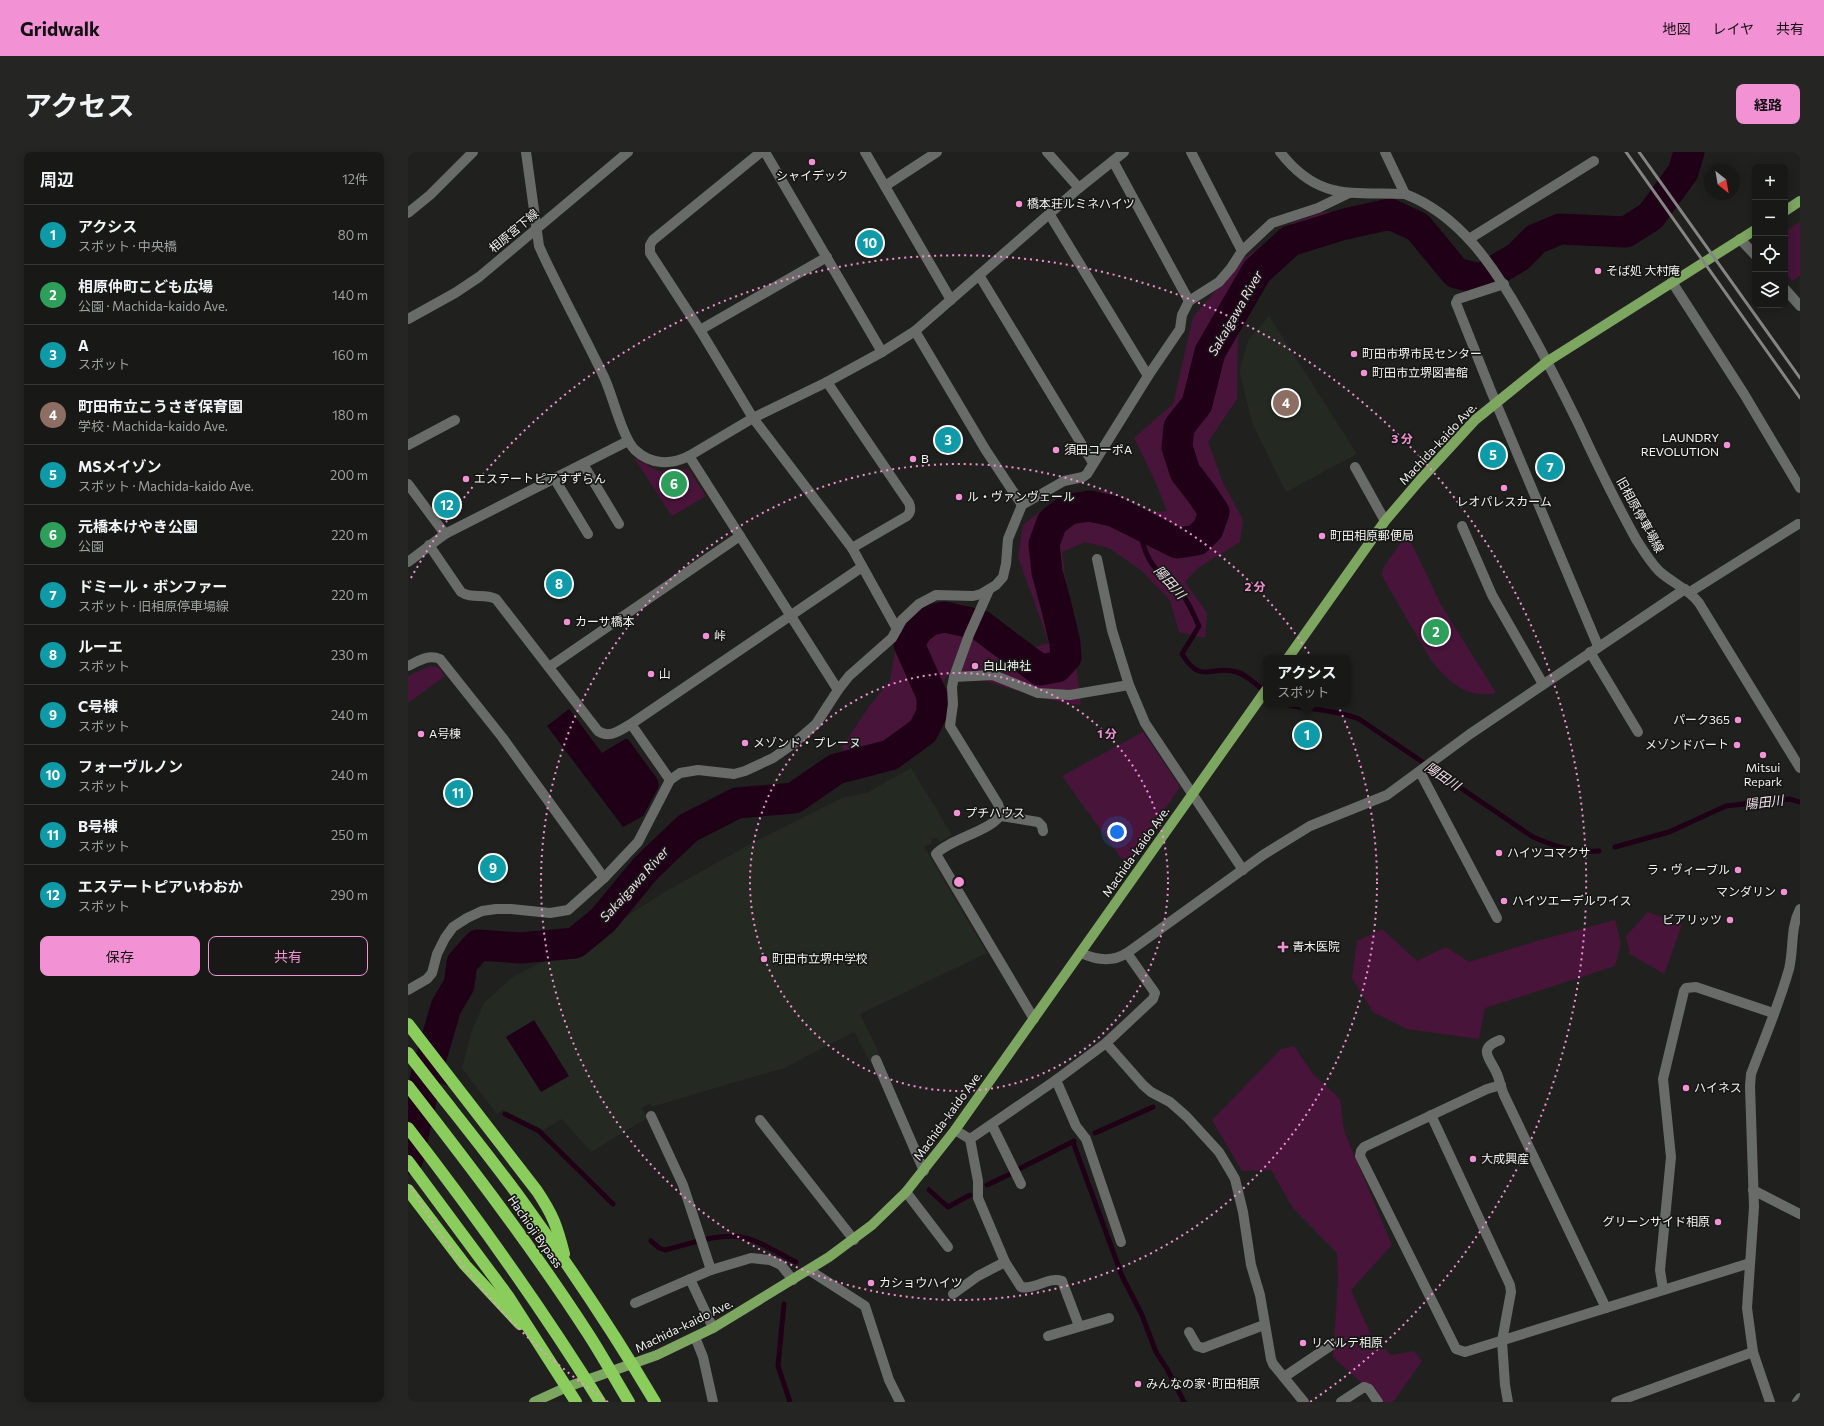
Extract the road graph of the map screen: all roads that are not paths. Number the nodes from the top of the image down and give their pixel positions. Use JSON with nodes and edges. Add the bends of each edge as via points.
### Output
{"nodes":[{"id":1,"x":473,"y":152,"type":"edge"},
{"id":2,"x":526,"y":152,"type":"edge"},
{"id":3,"x":628,"y":152,"type":"edge"},
{"id":4,"x":760,"y":152,"type":"edge"},
{"id":5,"x":765,"y":152,"type":"edge"},
{"id":6,"x":865,"y":152,"type":"edge"},
{"id":7,"x":936,"y":152,"type":"edge"},
{"id":8,"x":1047,"y":152,"type":"edge"},
{"id":9,"x":1124,"y":152,"type":"edge"},
{"id":10,"x":1191,"y":152,"type":"edge"},
{"id":11,"x":1293,"y":152,"type":"edge"},
{"id":12,"x":1385,"y":152,"type":"edge"},
{"id":13,"x":1282,"y":155,"type":"edge"},
{"id":14,"x":1113,"y":161,"type":"junction"},
{"id":15,"x":1594,"y":161,"type":"dead end"},
{"id":16,"x":885,"y":186,"type":"junction"},
{"id":17,"x":1079,"y":188,"type":"junction"},
{"id":18,"x":1349,"y":193,"type":"junction"},
{"id":19,"x":1405,"y":194,"type":"junction"},
{"id":20,"x":1800,"y":201,"type":"edge"},
{"id":21,"x":1788,"y":209,"type":"edge"},
{"id":22,"x":408,"y":213,"type":"edge"},
{"id":23,"x":1050,"y":215,"type":"junction"},
{"id":24,"x":536,"y":229,"type":"junction"},
{"id":25,"x":1752,"y":232,"type":"edge"},
{"id":26,"x":1469,"y":239,"type":"junction"},
{"id":27,"x":1740,"y":239,"type":"junction"},
{"id":28,"x":1242,"y":251,"type":"junction"},
{"id":29,"x":1752,"y":252,"type":"edge"},
{"id":30,"x":827,"y":257,"type":"junction"},
{"id":31,"x":979,"y":275,"type":"junction"},
{"id":32,"x":1672,"y":282,"type":"junction"},
{"id":33,"x":1503,"y":283,"type":"junction"},
{"id":34,"x":1788,"y":292,"type":"edge"},
{"id":35,"x":951,"y":300,"type":"junction"},
{"id":36,"x":1189,"y":301,"type":"junction"},
{"id":37,"x":1800,"y":306,"type":"edge"},
{"id":38,"x":408,"y":319,"type":"edge"},
{"id":39,"x":700,"y":330,"type":"junction"},
{"id":40,"x":916,"y":331,"type":"junction"},
{"id":41,"x":882,"y":352,"type":"junction"},
{"id":42,"x":1548,"y":361,"type":"junction"},
{"id":43,"x":1148,"y":376,"type":"junction"},
{"id":44,"x":827,"y":382,"type":"junction"},
{"id":45,"x":1496,"y":403,"type":"junction"},
{"id":46,"x":753,"y":418,"type":"junction"},
{"id":47,"x":455,"y":420,"type":"dead end"},
{"id":48,"x":628,"y":441,"type":"junction"},
{"id":49,"x":408,"y":445,"type":"edge"},
{"id":50,"x":689,"y":456,"type":"junction"},
{"id":51,"x":1094,"y":463,"type":"junction"},
{"id":52,"x":583,"y":464,"type":"junction"},
{"id":53,"x":1355,"y":467,"type":"dead end"},
{"id":54,"x":554,"y":478,"type":"junction"},
{"id":55,"x":408,"y":484,"type":"edge"},
{"id":56,"x":1800,"y":488,"type":"edge"},
{"id":57,"x":1022,"y":505,"type":"junction"},
{"id":58,"x":1385,"y":521,"type":"junction"},
{"id":59,"x":619,"y":524,"type":"dead end"},
{"id":60,"x":1798,"y":524,"type":"dead end"},
{"id":61,"x":1462,"y":526,"type":"dead end"},
{"id":62,"x":445,"y":534,"type":"junction"},
{"id":63,"x":588,"y":534,"type":"dead end"},
{"id":64,"x":740,"y":536,"type":"junction"},
{"id":65,"x":429,"y":545,"type":"junction"},
{"id":66,"x":852,"y":548,"type":"junction"},
{"id":67,"x":1097,"y":559,"type":"dead end"},
{"id":68,"x":408,"y":562,"type":"edge"},
{"id":69,"x":862,"y":567,"type":"junction"},
{"id":70,"x":989,"y":590,"type":"junction"},
{"id":71,"x":1687,"y":590,"type":"junction"},
{"id":72,"x":790,"y":616,"type":"junction"},
{"id":73,"x":897,"y":628,"type":"junction"},
{"id":74,"x":1594,"y":649,"type":"junction"},
{"id":75,"x":1290,"y":655,"type":"edge"},
{"id":76,"x":408,"y":666,"type":"edge"},
{"id":77,"x":549,"y":667,"type":"junction"},
{"id":78,"x":954,"y":677,"type":"junction"},
{"id":79,"x":1543,"y":684,"type":"junction"},
{"id":80,"x":1129,"y":685,"type":"junction"},
{"id":81,"x":838,"y":690,"type":"junction"},
{"id":82,"x":1263,"y":694,"type":"edge"},
{"id":83,"x":631,"y":724,"type":"junction"},
{"id":84,"x":1638,"y":732,"type":"dead end"},
{"id":85,"x":1797,"y":760,"type":"edge"},
{"id":86,"x":1800,"y":768,"type":"edge"},
{"id":87,"x":1422,"y":771,"type":"junction"},
{"id":88,"x":670,"y":780,"type":"junction"},
{"id":89,"x":1192,"y":794,"type":"junction"},
{"id":90,"x":1001,"y":816,"type":"junction"},
{"id":91,"x":1043,"y":832,"type":"dead end"},
{"id":92,"x":1243,"y":870,"type":"junction"},
{"id":93,"x":604,"y":878,"type":"junction"},
{"id":94,"x":1800,"y":909,"type":"edge"},
{"id":95,"x":1497,"y":918,"type":"dead end"},
{"id":96,"x":1081,"y":953,"type":"junction"},
{"id":97,"x":1127,"y":954,"type":"junction"},
{"id":98,"x":408,"y":990,"type":"edge"},
{"id":99,"x":1774,"y":1013,"type":"junction"},
{"id":100,"x":1034,"y":1019,"type":"junction"},
{"id":101,"x":409,"y":1025,"type":"edge"},
{"id":102,"x":1500,"y":1040,"type":"dead end"},
{"id":103,"x":1106,"y":1043,"type":"junction"},
{"id":104,"x":408,"y":1053,"type":"edge"},
{"id":105,"x":876,"y":1060,"type":"dead end"},
{"id":106,"x":1056,"y":1080,"type":"junction"},
{"id":107,"x":1501,"y":1085,"type":"junction"},
{"id":108,"x":408,"y":1086,"type":"edge"},
{"id":109,"x":1431,"y":1115,"type":"junction"},
{"id":110,"x":651,"y":1116,"type":"dead end"},
{"id":111,"x":760,"y":1120,"type":"dead end"},
{"id":112,"x":992,"y":1124,"type":"junction"},
{"id":113,"x":408,"y":1128,"type":"edge"},
{"id":114,"x":956,"y":1130,"type":"junction"},
{"id":115,"x":970,"y":1139,"type":"junction"},
{"id":116,"x":408,"y":1161,"type":"edge"},
{"id":117,"x":924,"y":1171,"type":"junction"},
{"id":118,"x":1021,"y":1184,"type":"dead end"},
{"id":119,"x":408,"y":1190,"type":"edge"},
{"id":120,"x":1753,"y":1190,"type":"junction"},
{"id":121,"x":906,"y":1192,"type":"junction"},
{"id":122,"x":1800,"y":1214,"type":"edge"},
{"id":123,"x":854,"y":1240,"type":"junction"},
{"id":124,"x":1121,"y":1242,"type":"dead end"},
{"id":125,"x":948,"y":1247,"type":"dead end"},
{"id":126,"x":566,"y":1261,"type":"junction"},
{"id":127,"x":1005,"y":1262,"type":"junction"},
{"id":128,"x":1750,"y":1263,"type":"junction"},
{"id":129,"x":711,"y":1270,"type":"junction"},
{"id":130,"x":809,"y":1270,"type":"junction"},
{"id":131,"x":690,"y":1278,"type":"junction"},
{"id":132,"x":793,"y":1280,"type":"junction"},
{"id":133,"x":1663,"y":1290,"type":"junction"},
{"id":134,"x":953,"y":1294,"type":"dead end"},
{"id":135,"x":635,"y":1303,"type":"dead end"},
{"id":136,"x":1606,"y":1308,"type":"junction"},
{"id":137,"x":1109,"y":1318,"type":"dead end"},
{"id":138,"x":1264,"y":1325,"type":"junction"},
{"id":139,"x":1079,"y":1326,"type":"junction"},
{"id":140,"x":713,"y":1328,"type":"junction"},
{"id":141,"x":1189,"y":1332,"type":"dead end"},
{"id":142,"x":1048,"y":1336,"type":"dead end"},
{"id":143,"x":695,"y":1337,"type":"junction"},
{"id":144,"x":1502,"y":1341,"type":"junction"},
{"id":145,"x":1333,"y":1344,"type":"dead end"},
{"id":146,"x":544,"y":1350,"type":"junction"},
{"id":147,"x":1753,"y":1352,"type":"junction"},
{"id":148,"x":633,"y":1365,"type":"junction"},
{"id":149,"x":1284,"y":1377,"type":"junction"},
{"id":150,"x":567,"y":1387,"type":"junction"},
{"id":151,"x":1800,"y":1398,"type":"edge"},
{"id":152,"x":534,"y":1402,"type":"edge"},
{"id":153,"x":576,"y":1402,"type":"edge"},
{"id":154,"x":600,"y":1402,"type":"edge"},
{"id":155,"x":629,"y":1402,"type":"edge"},
{"id":156,"x":655,"y":1402,"type":"edge"},
{"id":157,"x":713,"y":1402,"type":"edge"},
{"id":158,"x":900,"y":1402,"type":"edge"},
{"id":159,"x":1304,"y":1402,"type":"edge"},
{"id":160,"x":1341,"y":1402,"type":"edge"},
{"id":161,"x":1378,"y":1402,"type":"edge"},
{"id":162,"x":1508,"y":1402,"type":"edge"},
{"id":163,"x":1616,"y":1402,"type":"edge"},
{"id":164,"x":1770,"y":1402,"type":"edge"},
{"id":165,"x":1797,"y":1402,"type":"edge"}],
"edges":[{"from":1,"to":22,"type":"street"},
{"from":2,"to":24,"type":"street"},
{"from":3,"to":24,"type":"street","name":"相原宮下線"},
{"from":4,"to":39,"type":"street","via":[[650,245],[650,253]]},
{"from":5,"to":30,"type":"street"},
{"from":6,"to":16,"type":"street"},
{"from":7,"to":16,"type":"street"},
{"from":8,"to":17,"type":"street"},
{"from":9,"to":14,"type":"street"},
{"from":10,"to":28,"type":"street"},
{"from":11,"to":13,"type":"street"},
{"from":12,"to":19,"type":"street"},
{"from":13,"to":18,"type":"street","via":[[1302,175],[1323,188]]},
{"from":14,"to":17,"type":"street"},
{"from":14,"to":36,"type":"street"},
{"from":15,"to":26,"type":"street"},
{"from":16,"to":35,"type":"street"},
{"from":17,"to":23,"type":"street"},
{"from":18,"to":19,"type":"street"},
{"from":18,"to":28,"type":"street","via":[[1318,208],[1272,223]]},
{"from":19,"to":26,"type":"street","name":"旧相原停車場線","via":[[1435,210]]},
{"from":20,"to":21,"type":"main road"},
{"from":23,"to":31,"type":"street"},
{"from":23,"to":43,"type":"street"},
{"from":24,"to":38,"type":"street","name":"相原宮下線","via":[[479,277]]},
{"from":24,"to":48,"type":"street","via":[[539,246],[605,378]]},
{"from":25,"to":27,"type":"main road"},
{"from":26,"to":33,"type":"street","name":"旧相原停車場線","via":[[1487,259]]},
{"from":27,"to":29,"type":"street"},
{"from":27,"to":32,"type":"main road","name":"Machida-kaido Ave."},
{"from":28,"to":36,"type":"street","via":[[1219,282]]},
{"from":30,"to":39,"type":"street"},
{"from":30,"to":41,"type":"street"},
{"from":31,"to":35,"type":"street"},
{"from":31,"to":51,"type":"street"},
{"from":32,"to":42,"type":"main road","name":"Machida-kaido Ave."},
{"from":32,"to":56,"type":"street","via":[[1744,394]]},
{"from":33,"to":42,"type":"street","name":"旧相原停車場線"},
{"from":33,"to":45,"type":"street","via":[[1458,299],[1456,303]]},
{"from":34,"to":37,"type":"street"},
{"from":35,"to":40,"type":"street"},
{"from":36,"to":43,"type":"street","via":[[1182,315],[1180,329]]},
{"from":39,"to":46,"type":"street"},
{"from":40,"to":41,"type":"street"},
{"from":40,"to":57,"type":"street","via":[[985,449]]},
{"from":41,"to":44,"type":"street"},
{"from":42,"to":45,"type":"main road","name":"Machida-kaido Ave."},
{"from":42,"to":71,"type":"street","name":"旧相原停車場線","via":[[1636,539],[1659,571]]},
{"from":43,"to":51,"type":"street"},
{"from":44,"to":46,"type":"street"},
{"from":44,"to":66,"type":"street","via":[[910,508],[907,516]]},
{"from":45,"to":58,"type":"main road","name":"Machida-kaido Ave.","via":[[1456,439]]},
{"from":45,"to":74,"type":"street"},
{"from":46,"to":50,"type":"street"},
{"from":46,"to":66,"type":"street"},
{"from":47,"to":49,"type":"street"},
{"from":48,"to":50,"type":"street","via":[[640,454],[655,461],[672,463]]},
{"from":48,"to":52,"type":"street"},
{"from":50,"to":64,"type":"street"},
{"from":51,"to":57,"type":"street","via":[[1083,477],[1064,482]]},
{"from":52,"to":54,"type":"street"},
{"from":52,"to":59,"type":"street"},
{"from":53,"to":58,"type":"street"},
{"from":54,"to":62,"type":"street"},
{"from":54,"to":63,"type":"street"},
{"from":55,"to":62,"type":"street"},
{"from":57,"to":70,"type":"street","via":[[1008,539],[1003,577]]},
{"from":58,"to":75,"type":"main road","name":"Machida-kaido Ave."},
{"from":60,"to":71,"type":"street"},
{"from":61,"to":79,"type":"street","via":[[1492,595]]},
{"from":62,"to":65,"type":"street"},
{"from":64,"to":72,"type":"street"},
{"from":64,"to":77,"type":"street"},
{"from":65,"to":68,"type":"street"},
{"from":65,"to":77,"type":"street","via":[[461,592],[496,599]]},
{"from":66,"to":69,"type":"street"},
{"from":67,"to":80,"type":"street","via":[[1112,630]]},
{"from":69,"to":72,"type":"street"},
{"from":69,"to":73,"type":"street"},
{"from":70,"to":73,"type":"street","via":[[973,596],[932,597],[910,611]]},
{"from":70,"to":78,"type":"street"},
{"from":71,"to":74,"type":"street"},
{"from":71,"to":85,"type":"street","name":"旧相原停車場線","via":[[1699,603]]},
{"from":72,"to":81,"type":"street"},
{"from":72,"to":83,"type":"street"},
{"from":73,"to":81,"type":"street","via":[[892,638],[849,676]]},
{"from":74,"to":79,"type":"street"},
{"from":74,"to":84,"type":"street"},
{"from":76,"to":93,"type":"street","via":[[426,657],[440,659],[502,738]]},
{"from":77,"to":83,"type":"street","via":[[598,732],[614,734]]},
{"from":78,"to":80,"type":"street","via":[[993,675],[1038,693],[1070,695]]},
{"from":78,"to":90,"type":"street","via":[[950,728],[1001,809]]},
{"from":79,"to":87,"type":"street","via":[[1470,734]]},
{"from":80,"to":89,"type":"street","via":[[1145,723]]},
{"from":81,"to":88,"type":"street","via":[[816,724],[773,758],[734,774],[698,770],[680,773]]},
{"from":82,"to":89,"type":"main road","name":"Machida-kaido Ave."},
{"from":83,"to":88,"type":"street"},
{"from":85,"to":86,"type":"street","name":"旧相原停車場線"},
{"from":87,"to":92,"type":"street","via":[[1387,795],[1310,826],[1262,855]]},
{"from":87,"to":95,"type":"street"},
{"from":88,"to":93,"type":"street","via":[[638,842]]},
{"from":89,"to":92,"type":"street"},
{"from":89,"to":96,"type":"main road","name":"Machida-kaido Ave."},
{"from":90,"to":91,"type":"street","via":[[1038,822]]},
{"from":90,"to":100,"type":"street","via":[[942,848],[936,857]]},
{"from":92,"to":97,"type":"street"},
{"from":93,"to":98,"type":"street","via":[[568,910],[550,913],[496,909],[482,911],[467,918],[453,927],[445,938],[436,954],[432,973],[427,979]]},
{"from":94,"to":99,"type":"street","via":[[1793,928],[1790,965]]},
{"from":96,"to":97,"type":"street","via":[[1093,958],[1108,959]]},
{"from":96,"to":100,"type":"main road","name":"Machida-kaido Ave."},
{"from":97,"to":103,"type":"street","via":[[1153,990],[1154,996]]},
{"from":99,"to":120,"type":"street","via":[[1750,1080]]},
{"from":99,"to":133,"type":"street","via":[[1696,987],[1686,988],[1684,991],[1664,1079],[1671,1157],[1660,1270]]},
{"from":100,"to":114,"type":"main road","name":"Machida-kaido Ave."},
{"from":101,"to":126,"type":"highway","via":[[552,1214]]},
{"from":102,"to":107,"type":"street","via":[[1494,1042],[1486,1052]]},
{"from":103,"to":106,"type":"street"},
{"from":103,"to":138,"type":"street","via":[[1143,1085],[1187,1116],[1219,1152],[1235,1179]]},
{"from":104,"to":126,"type":"highway"},
{"from":105,"to":117,"type":"street"},
{"from":106,"to":112,"type":"street"},
{"from":106,"to":124,"type":"street","via":[[1076,1126],[1086,1139]]},
{"from":107,"to":109,"type":"street"},
{"from":107,"to":136,"type":"street"},
{"from":108,"to":155,"type":"highway","name":"Hachioji Bypass","via":[[545,1270],[587,1332]]},
{"from":109,"to":144,"type":"street","via":[[1510,1285]]},
{"from":109,"to":144,"type":"street","via":[[1364,1147],[1361,1151],[1361,1161],[1456,1349],[1465,1352]]},
{"from":110,"to":129,"type":"street","via":[[683,1184]]},
{"from":111,"to":123,"type":"street"},
{"from":112,"to":115,"type":"street"},
{"from":112,"to":118,"type":"street"},
{"from":113,"to":154,"type":"highway","via":[[524,1284]]},
{"from":114,"to":115,"type":"street"},
{"from":114,"to":117,"type":"main road","name":"Machida-kaido Ave."},
{"from":115,"to":127,"type":"street","via":[[978,1180],[978,1198]]},
{"from":116,"to":146,"type":"highway","via":[[508,1296]]},
{"from":117,"to":121,"type":"main road","name":"Machida-kaido Ave."},
{"from":119,"to":146,"type":"highway","via":[[465,1265]]},
{"from":120,"to":122,"type":"street"},
{"from":120,"to":128,"type":"street"},
{"from":121,"to":123,"type":"main road","name":"Machida-kaido Ave."},
{"from":121,"to":125,"type":"street"},
{"from":123,"to":130,"type":"main road","name":"Machida-kaido Ave."},
{"from":126,"to":148,"type":"highway"},
{"from":127,"to":134,"type":"street","via":[[978,1276]]},
{"from":127,"to":139,"type":"street","via":[[1021,1287],[1032,1287],[1052,1280],[1062,1281]]},
{"from":128,"to":133,"type":"street"},
{"from":128,"to":147,"type":"street","via":[[1747,1308]]},
{"from":129,"to":131,"type":"street"},
{"from":129,"to":132,"type":"street","via":[[751,1258],[770,1260],[781,1265]]},
{"from":130,"to":132,"type":"main road","name":"Machida-kaido Ave."},
{"from":130,"to":158,"type":"street","via":[[865,1306],[889,1380]]},
{"from":131,"to":135,"type":"street"},
{"from":131,"to":140,"type":"street"},
{"from":132,"to":140,"type":"main road","name":"Machida-kaido Ave."},
{"from":133,"to":136,"type":"street"},
{"from":136,"to":144,"type":"street"},
{"from":137,"to":139,"type":"street"},
{"from":138,"to":141,"type":"street","via":[[1203,1348],[1197,1346]]},
{"from":138,"to":149,"type":"street","via":[[1273,1364]]},
{"from":139,"to":142,"type":"street"},
{"from":140,"to":143,"type":"main road","name":"Machida-kaido Ave."},
{"from":143,"to":148,"type":"main road","name":"Machida-kaido Ave."},
{"from":143,"to":157,"type":"street","via":[[703,1357]]},
{"from":144,"to":162,"type":"street"},
{"from":145,"to":149,"type":"street"},
{"from":146,"to":150,"type":"highway"},
{"from":147,"to":163,"type":"street"},
{"from":147,"to":164,"type":"street"},
{"from":148,"to":150,"type":"main road","name":"Machida-kaido Ave."},
{"from":148,"to":156,"type":"highway"},
{"from":149,"to":159,"type":"street"},
{"from":150,"to":152,"type":"main road","name":"Machida-kaido Ave."},
{"from":150,"to":153,"type":"highway"},
{"from":151,"to":165,"type":"street"},
{"from":160,"to":161,"type":"street","via":[[1364,1387],[1369,1388]]}]}
